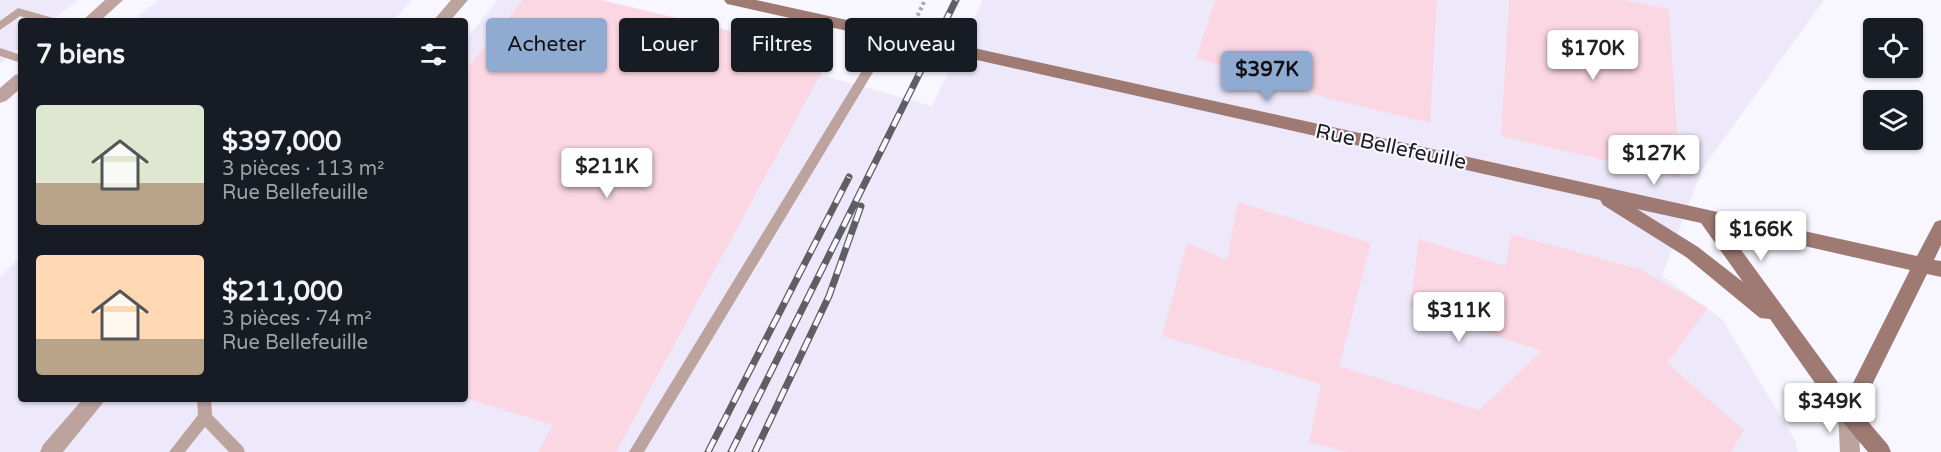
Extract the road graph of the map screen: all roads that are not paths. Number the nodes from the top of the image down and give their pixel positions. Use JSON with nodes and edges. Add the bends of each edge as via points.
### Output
{"nodes":[{"id":1,"x":115,"y":0,"type":"edge"},
{"id":2,"x":460,"y":0,"type":"edge"},
{"id":3,"x":732,"y":0,"type":"edge"},
{"id":4,"x":39,"y":18,"type":"edge"},
{"id":5,"x":94,"y":18,"type":"edge"},
{"id":6,"x":444,"y":18,"type":"edge"},
{"id":7,"x":0,"y":26,"type":"edge"},
{"id":8,"x":845,"y":26,"type":"edge"},
{"id":9,"x":0,"y":52,"type":"edge"},
{"id":10,"x":977,"y":55,"type":"edge"},
{"id":11,"x":18,"y":58,"type":"edge"},
{"id":12,"x":867,"y":72,"type":"edge"},
{"id":13,"x":18,"y":82,"type":"edge"},
{"id":14,"x":0,"y":97,"type":"edge"},
{"id":15,"x":1594,"y":191,"type":"junction"},
{"id":16,"x":1706,"y":216,"type":"junction"},
{"id":17,"x":1941,"y":227,"type":"edge"},
{"id":18,"x":1932,"y":267,"type":"edge"},
{"id":19,"x":1787,"y":329,"type":"junction"},
{"id":20,"x":93,"y":402,"type":"edge"},
{"id":21,"x":204,"y":402,"type":"edge"},
{"id":22,"x":1848,"y":413,"type":"junction"},
{"id":23,"x":205,"y":417,"type":"junction"},
{"id":24,"x":50,"y":452,"type":"edge"},
{"id":25,"x":176,"y":452,"type":"edge"},
{"id":26,"x":238,"y":452,"type":"edge"},
{"id":27,"x":636,"y":452,"type":"edge"},
{"id":28,"x":1850,"y":452,"type":"edge"},
{"id":29,"x":1881,"y":452,"type":"edge"}],
"edges":[{"from":1,"to":5,"type":"street"},
{"from":2,"to":6,"type":"street"},
{"from":3,"to":8,"type":"main road","name":"Rue Bellefeuille"},
{"from":4,"to":7,"type":"lane","via":[[18,12]]},
{"from":9,"to":11,"type":"lane"},
{"from":10,"to":15,"type":"main road","name":"Rue Bellefeuille"},
{"from":12,"to":27,"type":"lane"},
{"from":13,"to":14,"type":"street"},
{"from":15,"to":16,"type":"main road","name":"Rue Bellefeuille"},
{"from":15,"to":19,"type":"main road","name":"Rue Bellefeuille","via":[[1692,252]]},
{"from":16,"to":18,"type":"main road","name":"Rue Bellefeuille"},
{"from":16,"to":19,"type":"main road","name":"Rue Bellefeuille"},
{"from":17,"to":18,"type":"main road"},
{"from":18,"to":22,"type":"main road"},
{"from":19,"to":22,"type":"main road","name":"Rue Bellefeuille"},
{"from":20,"to":24,"type":"street"},
{"from":21,"to":23,"type":"lane"},
{"from":22,"to":28,"type":"street"},
{"from":22,"to":29,"type":"main road","name":"Rue Bellefeuille"},
{"from":23,"to":25,"type":"lane"},
{"from":23,"to":26,"type":"lane"}]}
